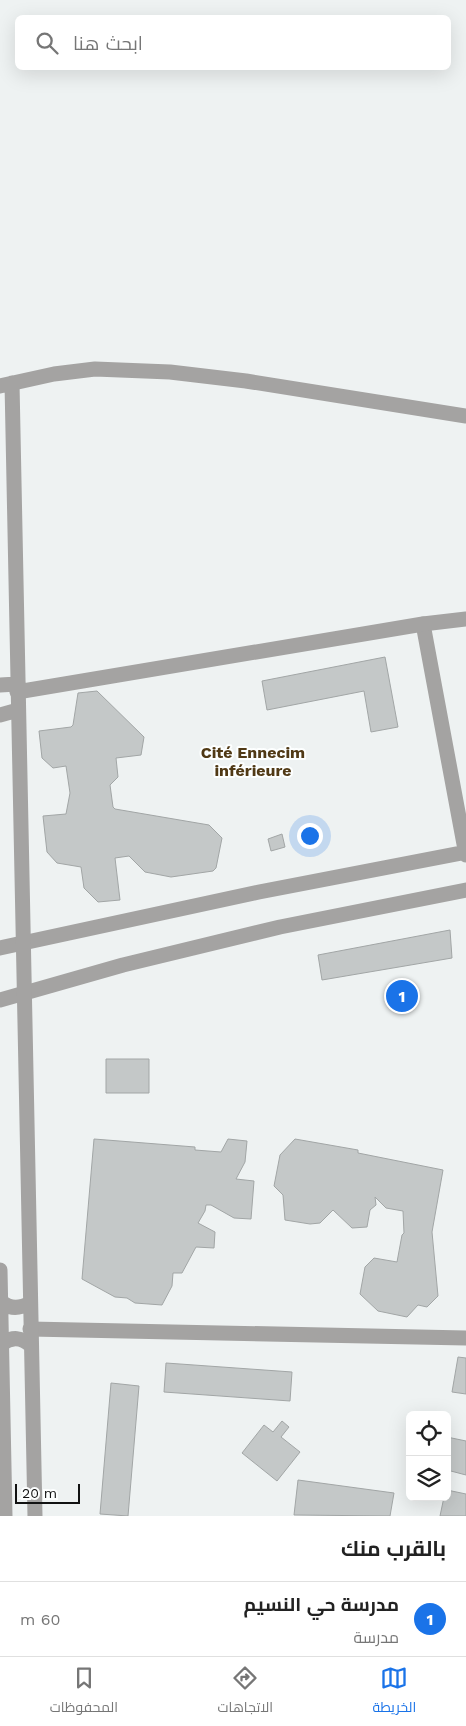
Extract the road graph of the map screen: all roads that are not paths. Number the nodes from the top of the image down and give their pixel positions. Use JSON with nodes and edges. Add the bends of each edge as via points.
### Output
{"nodes":[{"id":1,"x":6,"y":384,"type":"edge"},
{"id":2,"x":466,"y":416,"type":"edge"},
{"id":3,"x":466,"y":619,"type":"edge"},
{"id":4,"x":423,"y":624,"type":"junction"},
{"id":5,"x":0,"y":686,"type":"edge"},
{"id":6,"x":17,"y":688,"type":"junction"},
{"id":7,"x":18,"y":710,"type":"junction"},
{"id":8,"x":0,"y":715,"type":"edge"},
{"id":9,"x":466,"y":853,"type":"edge"},
{"id":10,"x":466,"y":890,"type":"edge"},
{"id":11,"x":24,"y":943,"type":"junction"},
{"id":12,"x":0,"y":948,"type":"edge"},
{"id":13,"x":24,"y":994,"type":"junction"},
{"id":14,"x":0,"y":1000,"type":"edge"},
{"id":15,"x":0,"y":1270,"type":"edge"},
{"id":16,"x":1,"y":1301,"type":"edge"},
{"id":17,"x":30,"y":1304,"type":"junction"},
{"id":18,"x":30,"y":1328,"type":"junction"},
{"id":19,"x":466,"y":1338,"type":"edge"},
{"id":20,"x":2,"y":1344,"type":"junction"},
{"id":21,"x":30,"y":1346,"type":"junction"},
{"id":22,"x":5,"y":1516,"type":"edge"},
{"id":23,"x":35,"y":1516,"type":"edge"}],
"edges":[{"from":1,"to":2,"type":"street","via":[[96,369],[170,372]]},
{"from":1,"to":6,"type":"street"},
{"from":3,"to":4,"type":"street"},
{"from":4,"to":6,"type":"street"},
{"from":4,"to":9,"type":"street"},
{"from":5,"to":6,"type":"street"},
{"from":6,"to":7,"type":"street"},
{"from":7,"to":8,"type":"street"},
{"from":7,"to":11,"type":"street"},
{"from":9,"to":11,"type":"street","via":[[259,892]]},
{"from":10,"to":13,"type":"street","via":[[261,932],[123,965]]},
{"from":11,"to":12,"type":"street"},
{"from":11,"to":13,"type":"street"},
{"from":13,"to":14,"type":"street"},
{"from":13,"to":17,"type":"street"},
{"from":15,"to":16,"type":"street"},
{"from":16,"to":17,"type":"street","via":[[15,1308]]},
{"from":16,"to":20,"type":"street"},
{"from":17,"to":18,"type":"street"},
{"from":18,"to":19,"type":"street"},
{"from":18,"to":21,"type":"street"},
{"from":20,"to":21,"type":"street","via":[[17,1338]]},
{"from":20,"to":22,"type":"street"},
{"from":21,"to":23,"type":"street"}]}
